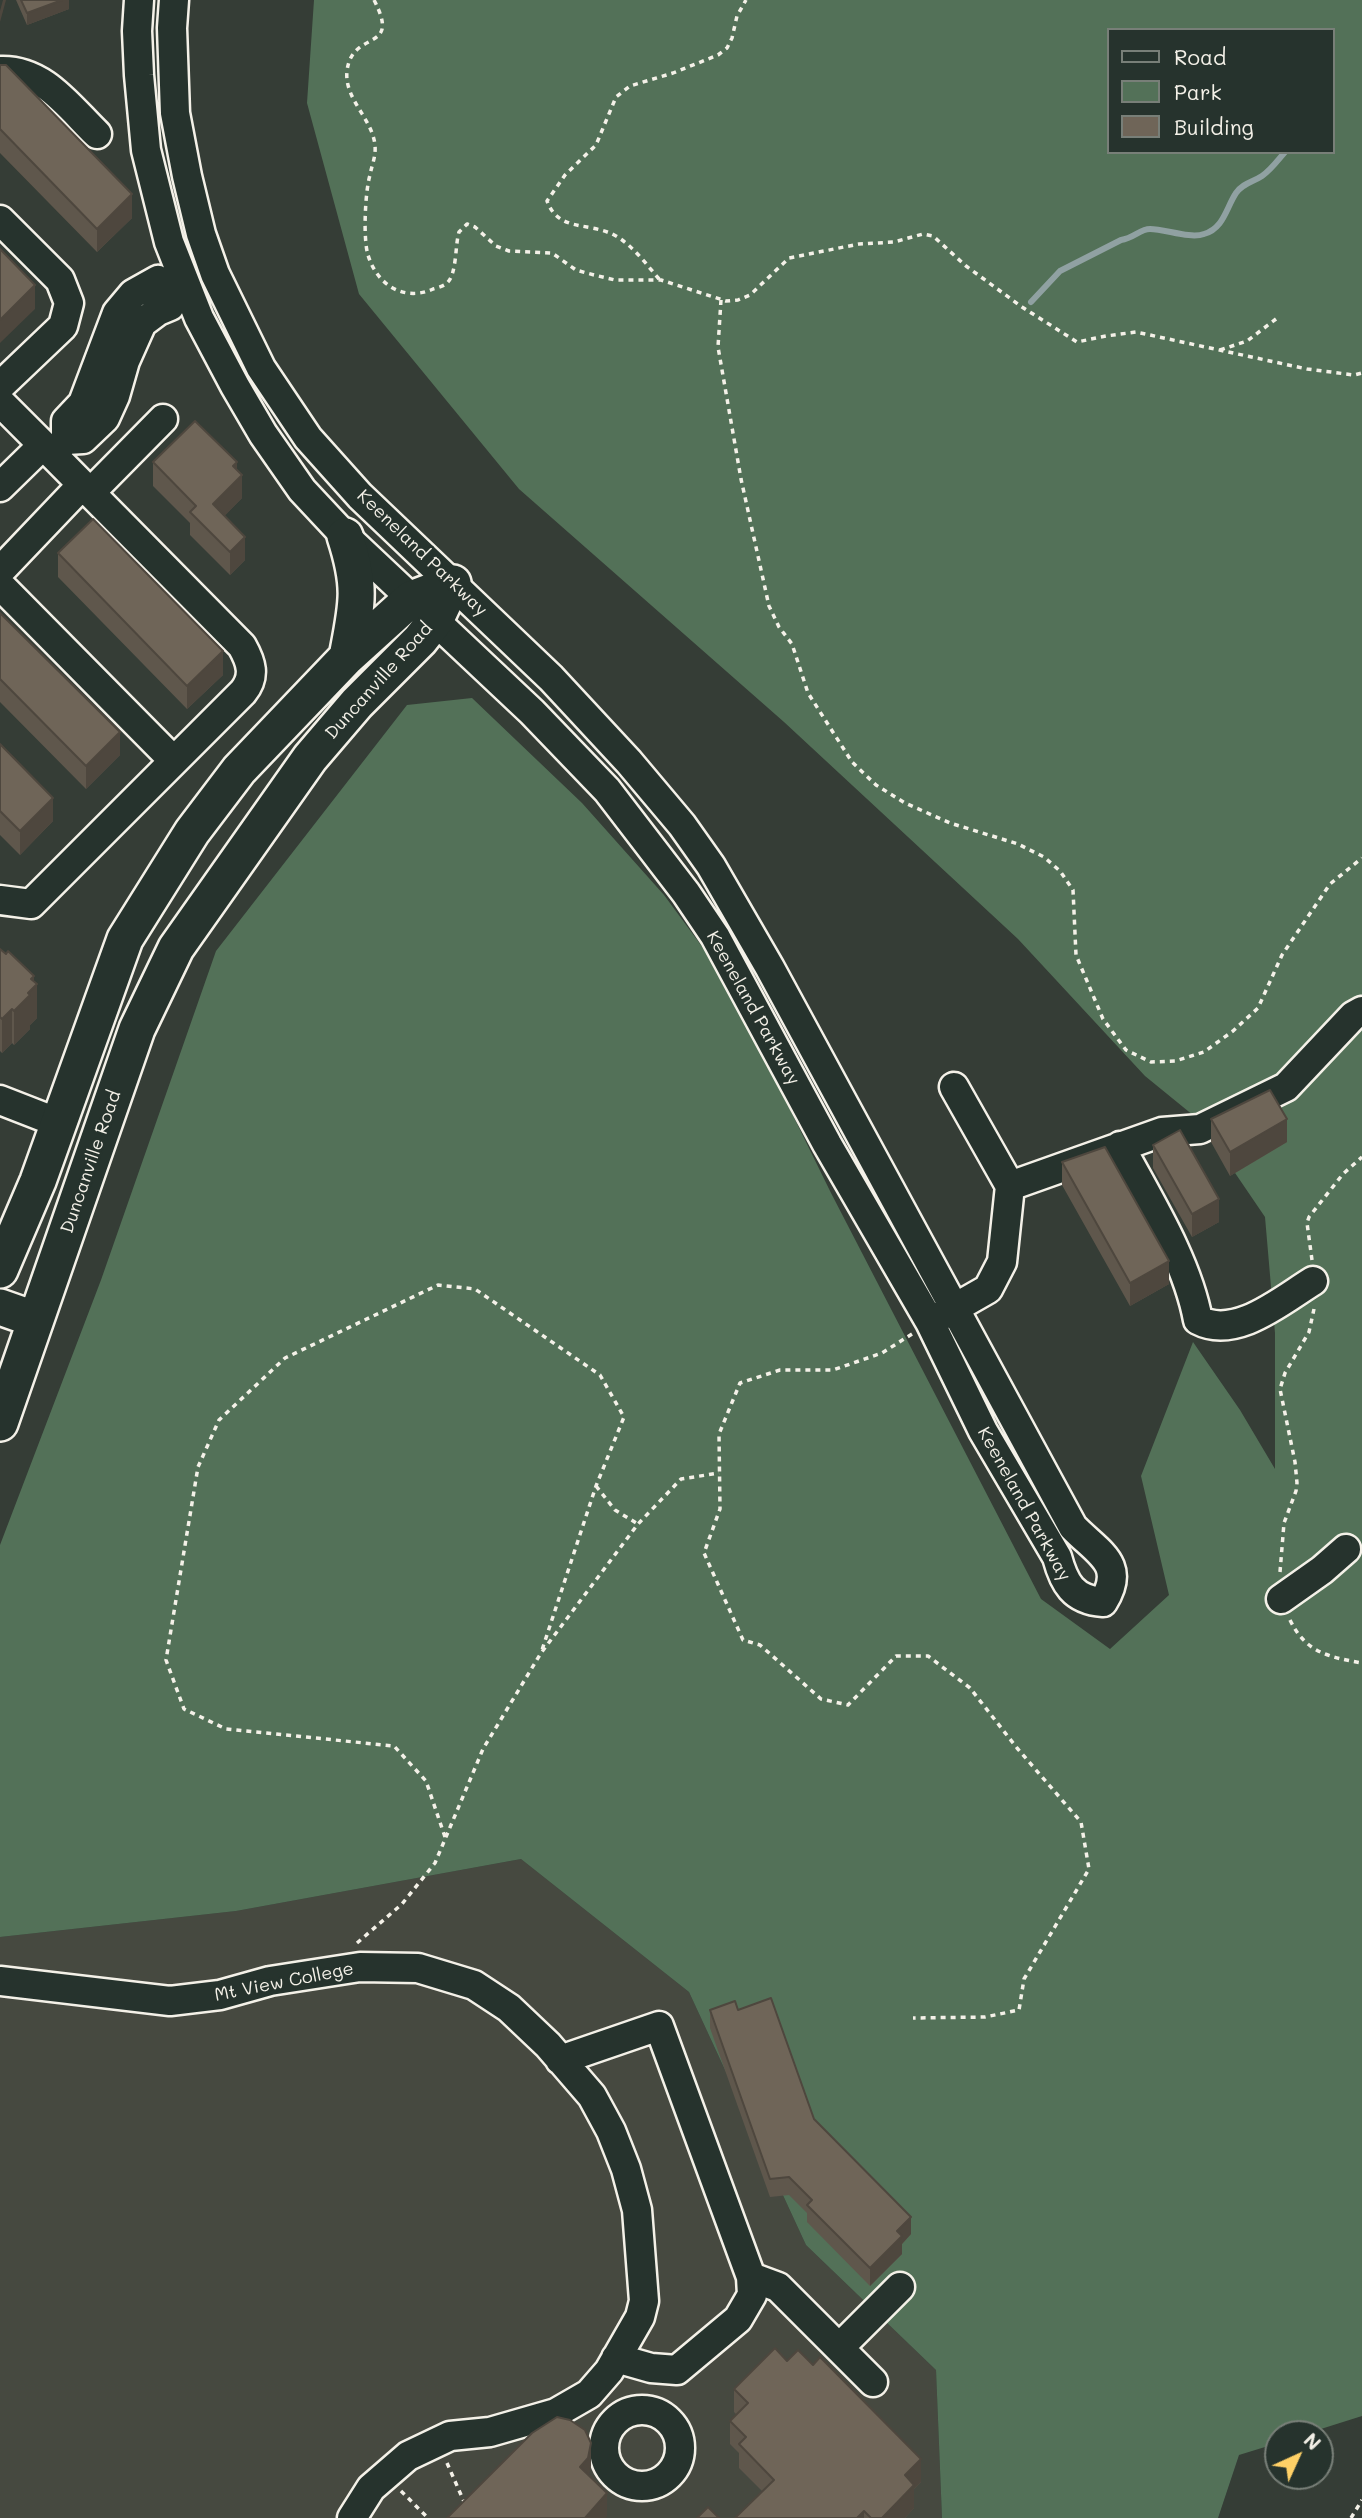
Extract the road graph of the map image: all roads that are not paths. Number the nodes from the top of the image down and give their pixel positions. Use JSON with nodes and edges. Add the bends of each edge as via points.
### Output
{"nodes":[{"id":1,"x":139,"y":0,"type":"edge"},
{"id":2,"x":174,"y":0,"type":"edge"},
{"id":3,"x":0,"y":71,"type":"edge"},
{"id":4,"x":97,"y":134,"type":"dead end"},
{"id":5,"x":0,"y":220,"type":"edge"},
{"id":6,"x":215,"y":274,"type":"junction"},
{"id":7,"x":180,"y":288,"type":"junction"},
{"id":8,"x":0,"y":386,"type":"edge"},
{"id":9,"x":0,"y":403,"type":"edge"},
{"id":10,"x":163,"y":419,"type":"dead end"},
{"id":11,"x":54,"y":446,"type":"junction"},
{"id":12,"x":0,"y":487,"type":"edge"},
{"id":13,"x":86,"y":489,"type":"junction"},
{"id":14,"x":345,"y":536,"type":"junction"},
{"id":15,"x":0,"y":571,"type":"edge"},
{"id":16,"x":453,"y":583,"type":"junction"},
{"id":17,"x":0,"y":585,"type":"edge"},
{"id":18,"x":423,"y":610,"type":"junction"},
{"id":19,"x":347,"y":657,"type":"junction"},
{"id":20,"x":551,"y":678,"type":"junction"},
{"id":21,"x":525,"y":706,"type":"junction"},
{"id":22,"x":174,"y":761,"type":"junction"},
{"id":23,"x":0,"y":900,"type":"edge"},
{"id":24,"x":148,"y":902,"type":"junction"},
{"id":25,"x":192,"y":925,"type":"junction"},
{"id":26,"x":1362,"y":1011,"type":"edge"},
{"id":27,"x":954,"y":1087,"type":"dead end"},
{"id":28,"x":6,"y":1102,"type":"edge"},
{"id":29,"x":59,"y":1123,"type":"junction"},
{"id":30,"x":1120,"y":1146,"type":"junction"},
{"id":31,"x":1010,"y":1186,"type":"junction"},
{"id":32,"x":0,"y":1269,"type":"edge"},
{"id":33,"x":1313,"y":1281,"type":"road end"},
{"id":34,"x":0,"y":1307,"type":"edge"},
{"id":35,"x":954,"y":1308,"type":"junction"},
{"id":36,"x":34,"y":1318,"type":"junction"},
{"id":37,"x":930,"y":1322,"type":"junction"},
{"id":38,"x":0,"y":1423,"type":"edge"},
{"id":39,"x":1346,"y":1549,"type":"dead end"},
{"id":40,"x":1281,"y":1599,"type":"road end"},
{"id":41,"x":0,"y":1981,"type":"edge"},
{"id":42,"x":560,"y":2060,"type":"junction"},
{"id":43,"x":751,"y":2277,"type":"junction"},
{"id":44,"x":900,"y":2287,"type":"dead end"},
{"id":45,"x":839,"y":2348,"type":"junction"},
{"id":46,"x":612,"y":2364,"type":"junction"},
{"id":47,"x":873,"y":2382,"type":"dead end"},
{"id":48,"x":569,"y":2405,"type":"junction"},
{"id":49,"x":634,"y":2411,"type":"junction"},
{"id":50,"x":606,"y":2435,"type":"junction"},
{"id":51,"x":352,"y":2518,"type":"edge"}],
"edges":[{"from":1,"to":7,"type":"street","name":"Keeneland Parkway","via":[[146,150]]},
{"from":2,"to":6,"type":"street","name":"Keeneland Parkway","via":[[175,113],[201,234]]},
{"from":3,"to":4,"type":"street","via":[[13,70],[46,83]]},
{"from":5,"to":8,"type":"street","via":[[60,280],[69,303],[63,326]]},
{"from":6,"to":7,"type":"street"},
{"from":6,"to":16,"type":"street","name":"Keeneland Parkway","via":[[261,368],[308,438],[360,496]]},
{"from":7,"to":11,"type":"street","via":[[158,280],[133,294],[117,313],[115,355],[66,421]]},
{"from":7,"to":14,"type":"street","name":"Keeneland Parkway","via":[[263,434],[302,490]]},
{"from":9,"to":11,"type":"street"},
{"from":10,"to":13,"type":"street"},
{"from":11,"to":12,"type":"street"},
{"from":11,"to":13,"type":"street"},
{"from":13,"to":15,"type":"street"},
{"from":13,"to":22,"type":"street","via":[[243,646],[252,666],[248,686]]},
{"from":14,"to":18,"type":"street","name":"Keeneland Parkway"},
{"from":14,"to":19,"type":"main road","via":[[358,590]]},
{"from":16,"to":18,"type":"main road","name":"Duncanville Road"},
{"from":16,"to":20,"type":"street","name":"Keeneland Parkway"},
{"from":17,"to":22,"type":"street"},
{"from":18,"to":19,"type":"main road","name":"Duncanville Road"},
{"from":18,"to":21,"type":"street","name":"Keeneland Parkway"},
{"from":18,"to":25,"type":"main road","name":"Duncanville Road","via":[[420,640],[310,758]]},
{"from":19,"to":24,"type":"main road","name":"Duncanville Road","via":[[239,770],[192,832]]},
{"from":20,"to":21,"type":"street"},
{"from":20,"to":35,"type":"street","name":"Keeneland Parkway","via":[[629,762],[711,866]]},
{"from":21,"to":37,"type":"street","name":"Keeneland Parkway","via":[[607,790],[687,893]]},
{"from":22,"to":23,"type":"street","via":[[31,904]]},
{"from":24,"to":25,"type":"main road"},
{"from":24,"to":29,"type":"main road","name":"Duncanville Road","via":[[125,939]]},
{"from":25,"to":36,"type":"main road","name":"Duncanville Road","via":[[137,1028]]},
{"from":26,"to":30,"type":"street","via":[[1286,1087],[1200,1129],[1163,1132]]},
{"from":27,"to":31,"type":"street"},
{"from":28,"to":29,"type":"street"},
{"from":29,"to":32,"type":"main road","name":"Duncanville Road"},
{"from":30,"to":31,"type":"street"},
{"from":30,"to":33,"type":"street","via":[[1168,1238],[1195,1301],[1198,1320],[1228,1325],[1257,1315]]},
{"from":31,"to":35,"type":"street","via":[[1002,1262],[988,1289]]},
{"from":34,"to":36,"type":"main road"},
{"from":35,"to":37,"type":"street"},
{"from":35,"to":37,"type":"street","name":"Keeneland Parkway","via":[[1073,1527],[1113,1570],[1112,1588],[1103,1602],[1084,1599],[1063,1577],[1057,1557],[984,1431]]},
{"from":36,"to":38,"type":"main road","name":"Duncanville Road"},
{"from":39,"to":40,"type":"street"},
{"from":41,"to":42,"type":"street","name":"Mt View College","via":[[170,2001],[360,1967],[418,1968],[474,1985],[509,2008]]},
{"from":42,"to":43,"type":"street","via":[[659,2026]]},
{"from":42,"to":46,"type":"street","name":"Mt View College","via":[[607,2120],[637,2210],[644,2301],[640,2317]]},
{"from":43,"to":45,"type":"street","via":[[778,2287]]},
{"from":43,"to":46,"type":"street","via":[[752,2295],[738,2319],[677,2370]]},
{"from":44,"to":45,"type":"street"},
{"from":45,"to":47,"type":"street"},
{"from":46,"to":48,"type":"street","name":"Mt View College","via":[[589,2394]]},
{"from":46,"to":49,"type":"street"},
{"from":48,"to":50,"type":"street","via":[[592,2417]]},
{"from":48,"to":51,"type":"street","name":"Mt View College","via":[[500,2429],[450,2436],[408,2456],[371,2488]]},
{"from":49,"to":50,"type":"street","via":[[615,2421]]},
{"from":49,"to":50,"type":"street","via":[[660,2415],[679,2440],[680,2452],[664,2480],[635,2486],[617,2477],[608,2467],[603,2448]]}]}
